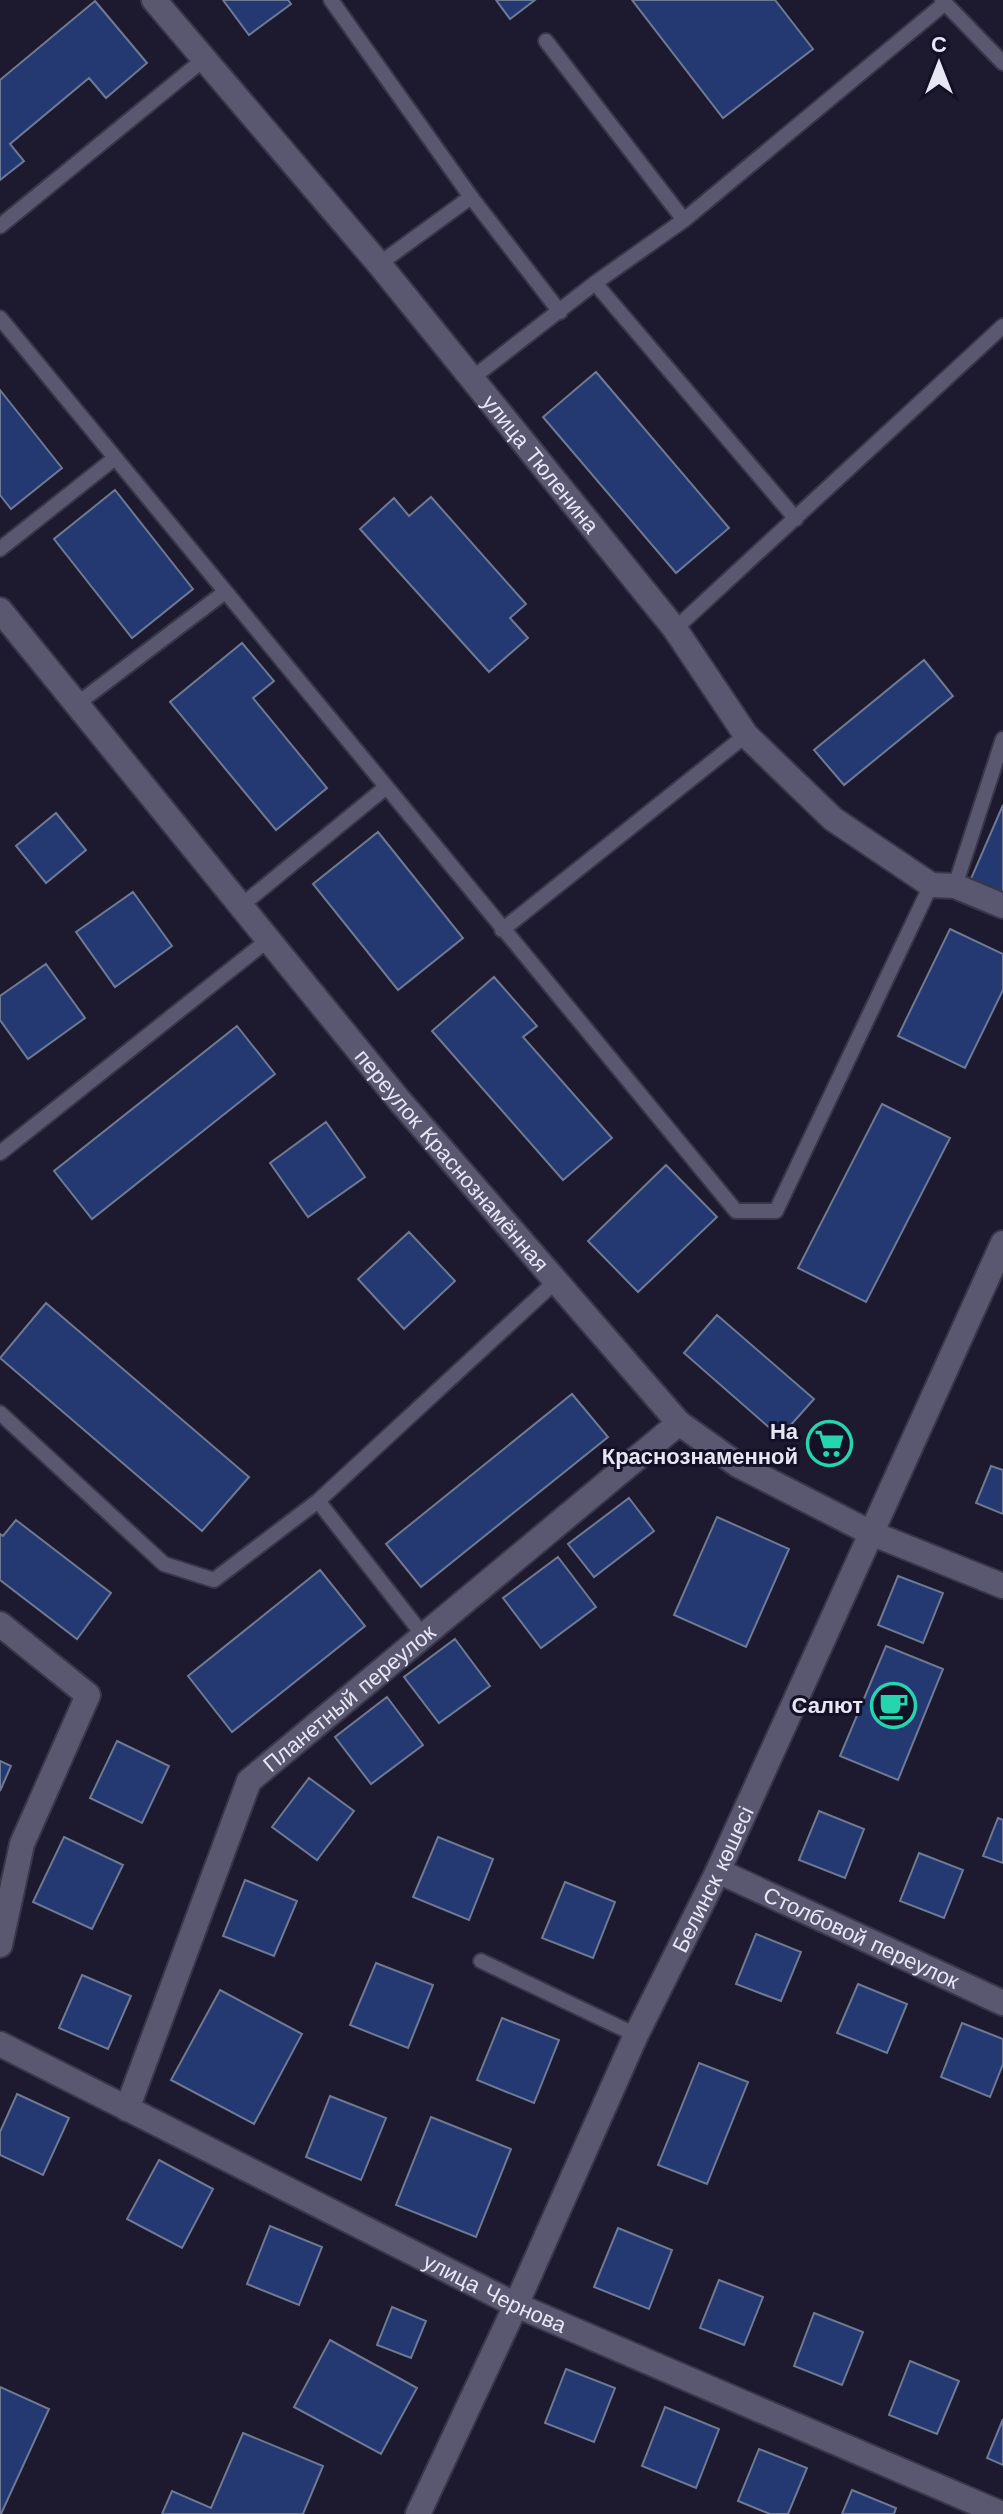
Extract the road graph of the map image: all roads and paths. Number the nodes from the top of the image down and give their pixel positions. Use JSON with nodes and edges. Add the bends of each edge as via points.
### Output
{"nodes":[{"id":1,"x":154,"y":0,"type":"edge"},
{"id":2,"x":331,"y":0,"type":"edge"},
{"id":3,"x":944,"y":1,"type":"edge"},
{"id":4,"x":546,"y":41,"type":"dead end"},
{"id":5,"x":203,"y":60,"type":"junction"},
{"id":6,"x":1003,"y":63,"type":"edge"},
{"id":7,"x":471,"y":197,"type":"junction"},
{"id":8,"x":684,"y":220,"type":"junction"},
{"id":9,"x":0,"y":226,"type":"edge"},
{"id":10,"x":379,"y":264,"type":"junction"},
{"id":11,"x":595,"y":283,"type":"junction"},
{"id":12,"x":560,"y":312,"type":"junction"},
{"id":13,"x":0,"y":318,"type":"edge"},
{"id":14,"x":1003,"y":326,"type":"edge"},
{"id":15,"x":471,"y":379,"type":"junction"},
{"id":16,"x":115,"y":458,"type":"junction"},
{"id":17,"x":796,"y":519,"type":"junction"},
{"id":18,"x":0,"y":549,"type":"edge"},
{"id":19,"x":225,"y":592,"type":"junction"},
{"id":20,"x":0,"y":610,"type":"edge"},
{"id":21,"x":675,"y":629,"type":"junction"},
{"id":22,"x":77,"y":704,"type":"junction"},
{"id":23,"x":746,"y":735,"type":"junction"},
{"id":24,"x":1003,"y":739,"type":"edge"},
{"id":25,"x":385,"y":788,"type":"junction"},
{"id":26,"x":943,"y":885,"type":"junction"},
{"id":27,"x":242,"y":905,"type":"junction"},
{"id":28,"x":1003,"y":906,"type":"edge"},
{"id":29,"x":502,"y":930,"type":"junction"},
{"id":30,"x":268,"y":940,"type":"junction"},
{"id":31,"x":0,"y":1153,"type":"edge"},
{"id":32,"x":1003,"y":1243,"type":"edge"},
{"id":33,"x":556,"y":1281,"type":"junction"},
{"id":34,"x":0,"y":1413,"type":"edge"},
{"id":35,"x":679,"y":1423,"type":"junction"},
{"id":36,"x":318,"y":1501,"type":"junction"},
{"id":37,"x":871,"y":1533,"type":"junction"},
{"id":38,"x":1003,"y":1586,"type":"edge"},
{"id":39,"x":0,"y":1624,"type":"edge"},
{"id":40,"x":423,"y":1635,"type":"junction"},
{"id":41,"x":718,"y":1871,"type":"junction"},
{"id":42,"x":0,"y":1945,"type":"edge"},
{"id":43,"x":481,"y":1961,"type":"dead end"},
{"id":44,"x":1003,"y":2003,"type":"edge"},
{"id":45,"x":636,"y":2035,"type":"junction"},
{"id":46,"x":0,"y":2044,"type":"edge"},
{"id":47,"x":127,"y":2109,"type":"junction"},
{"id":48,"x":516,"y":2305,"type":"junction"},
{"id":49,"x":418,"y":2514,"type":"edge"},
{"id":50,"x":1002,"y":2514,"type":"edge"}],
"edges":[{"from":1,"to":5,"type":"street","name":"улица Тюленина"},
{"from":2,"to":7,"type":"lane"},
{"from":3,"to":6,"type":"lane"},
{"from":3,"to":8,"type":"lane"},
{"from":4,"to":8,"type":"lane"},
{"from":5,"to":9,"type":"lane"},
{"from":5,"to":10,"type":"street","name":"улица Тюленина"},
{"from":7,"to":10,"type":"lane"},
{"from":7,"to":12,"type":"lane"},
{"from":8,"to":11,"type":"lane"},
{"from":10,"to":15,"type":"street","name":"улица Тюленина"},
{"from":11,"to":12,"type":"lane"},
{"from":11,"to":17,"type":"lane"},
{"from":12,"to":15,"type":"lane"},
{"from":13,"to":16,"type":"lane"},
{"from":14,"to":17,"type":"lane"},
{"from":15,"to":21,"type":"street","name":"улица Тюленина"},
{"from":16,"to":18,"type":"lane"},
{"from":16,"to":19,"type":"lane"},
{"from":17,"to":21,"type":"lane"},
{"from":19,"to":22,"type":"lane"},
{"from":19,"to":25,"type":"lane"},
{"from":20,"to":22,"type":"street","name":"переулок Краснознамённая"},
{"from":21,"to":23,"type":"street","name":"улица Тюленина"},
{"from":22,"to":27,"type":"street","name":"переулок Краснознамённая"},
{"from":23,"to":26,"type":"street","name":"улица Тюленина","via":[[833,819]]},
{"from":23,"to":29,"type":"lane"},
{"from":24,"to":26,"type":"lane"},
{"from":25,"to":27,"type":"lane"},
{"from":25,"to":29,"type":"lane"},
{"from":26,"to":28,"type":"street","name":"улица Тюленина"},
{"from":26,"to":29,"type":"lane","via":[[776,1211],[736,1211]]},
{"from":27,"to":30,"type":"street","name":"переулок Краснознамённая"},
{"from":30,"to":31,"type":"lane"},
{"from":30,"to":33,"type":"street","name":"переулок Краснознамённая"},
{"from":32,"to":37,"type":"street","name":"Белинск көшесі"},
{"from":33,"to":35,"type":"street","name":"переулок Краснознамённая"},
{"from":33,"to":36,"type":"lane"},
{"from":34,"to":36,"type":"lane","via":[[164,1564],[214,1580]]},
{"from":35,"to":37,"type":"street","name":"переулок Краснознамённая","via":[[738,1465]]},
{"from":35,"to":40,"type":"street","name":"Планетный переулок"},
{"from":36,"to":40,"type":"lane"},
{"from":37,"to":38,"type":"street","name":"переулок Краснознамённая"},
{"from":37,"to":41,"type":"street","name":"Белинск көшесі"},
{"from":39,"to":42,"type":"street","via":[[88,1695],[22,1844]]},
{"from":40,"to":47,"type":"street","name":"Планетный переулок","via":[[249,1781]]},
{"from":41,"to":44,"type":"street","name":"Столбовой переулок"},
{"from":41,"to":45,"type":"street","name":"Белинск көшесі"},
{"from":43,"to":45,"type":"lane"},
{"from":45,"to":48,"type":"street","name":"Белинск көшесі"},
{"from":46,"to":47,"type":"street","name":"улица Чернова"},
{"from":47,"to":48,"type":"street","name":"улица Чернова"},
{"from":48,"to":49,"type":"street","name":"Белинск көшесі"},
{"from":48,"to":50,"type":"street","name":"улица Чернова"}]}
